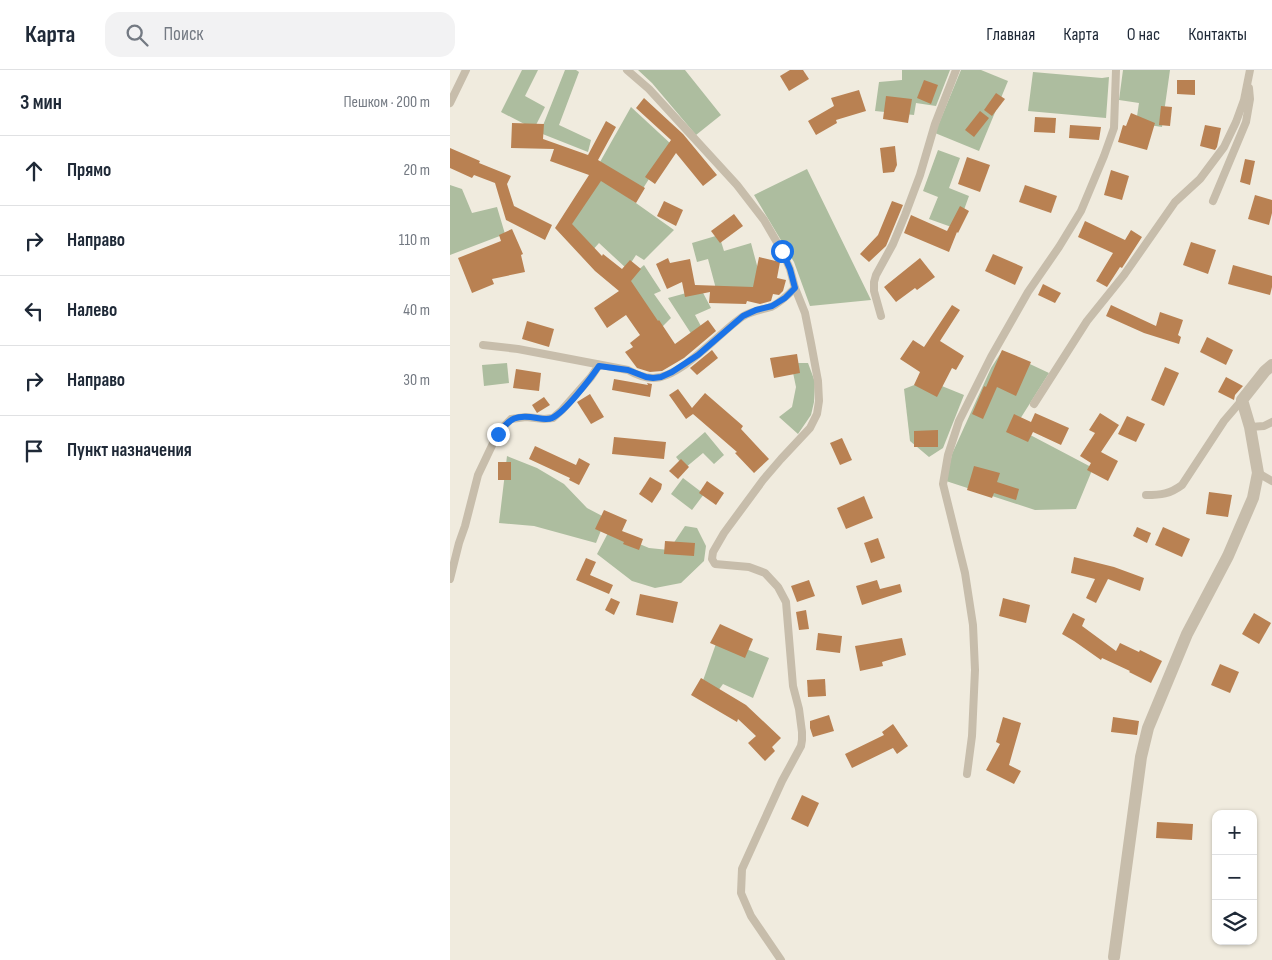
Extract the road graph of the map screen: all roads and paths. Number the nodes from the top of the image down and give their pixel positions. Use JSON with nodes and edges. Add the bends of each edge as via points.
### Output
{"nodes":[{"id":1,"x":466,"y":70,"type":"edge"},
{"id":2,"x":627,"y":70,"type":"edge"},
{"id":3,"x":956,"y":70,"type":"edge"},
{"id":4,"x":1116,"y":70,"type":"edge"},
{"id":5,"x":1249,"y":74,"type":"edge"},
{"id":6,"x":450,"y":103,"type":"edge"},
{"id":7,"x":1212,"y":201,"type":"dead end"},
{"id":8,"x":795,"y":288,"type":"junction"},
{"id":9,"x":880,"y":316,"type":"dead end"},
{"id":10,"x":483,"y":345,"type":"dead end"},
{"id":11,"x":1272,"y":365,"type":"edge"},
{"id":12,"x":599,"y":366,"type":"junction"},
{"id":13,"x":1242,"y":400,"type":"junction"},
{"id":14,"x":1034,"y":404,"type":"dead end"},
{"id":15,"x":1272,"y":422,"type":"edge"},
{"id":16,"x":1250,"y":427,"type":"junction"},
{"id":17,"x":1258,"y":473,"type":"junction"},
{"id":18,"x":1272,"y":481,"type":"edge"},
{"id":19,"x":1146,"y":495,"type":"dead end"},
{"id":20,"x":450,"y":579,"type":"edge"},
{"id":21,"x":968,"y":774,"type":"dead end"},
{"id":22,"x":1114,"y":957,"type":"dead end"},
{"id":23,"x":781,"y":960,"type":"edge"}],
"edges":[{"from":1,"to":6,"type":"lane"},
{"from":2,"to":8,"type":"lane","via":[[649,89],[764,220],[782,251]]},
{"from":3,"to":9,"type":"lane","via":[[906,215],[876,275],[874,291]]},
{"from":4,"to":21,"type":"lane","via":[[1114,128],[1081,211],[990,357],[959,420],[948,455],[943,484],[965,573],[973,625],[975,670]]},
{"from":5,"to":7,"type":"lane","via":[[1250,99],[1246,122]]},
{"from":5,"to":14,"type":"lane","via":[[1244,100],[1224,147],[1200,179],[1175,202],[1087,321]]},
{"from":8,"to":12,"type":"lane","via":[[772,306],[743,316],[698,355],[661,377],[646,377],[628,370]]},
{"from":8,"to":23,"type":"lane","via":[[805,313],[818,381],[816,414],[810,428],[763,480],[712,552],[715,564],[765,573],[786,602],[793,686],[802,740],[742,869],[741,893],[751,916]]},
{"from":10,"to":12,"type":"lane","via":[[525,350]]},
{"from":11,"to":13,"type":"street"},
{"from":12,"to":20,"type":"lane","via":[[568,405],[552,418],[511,419],[498,434],[478,475]]},
{"from":13,"to":16,"type":"street"},
{"from":13,"to":19,"type":"lane","via":[[1219,428],[1182,485],[1173,492]]},
{"from":15,"to":16,"type":"lane"},
{"from":16,"to":17,"type":"street"},
{"from":17,"to":18,"type":"lane"},
{"from":17,"to":22,"type":"street","via":[[1244,521],[1187,634],[1148,728],[1141,757]]}]}
